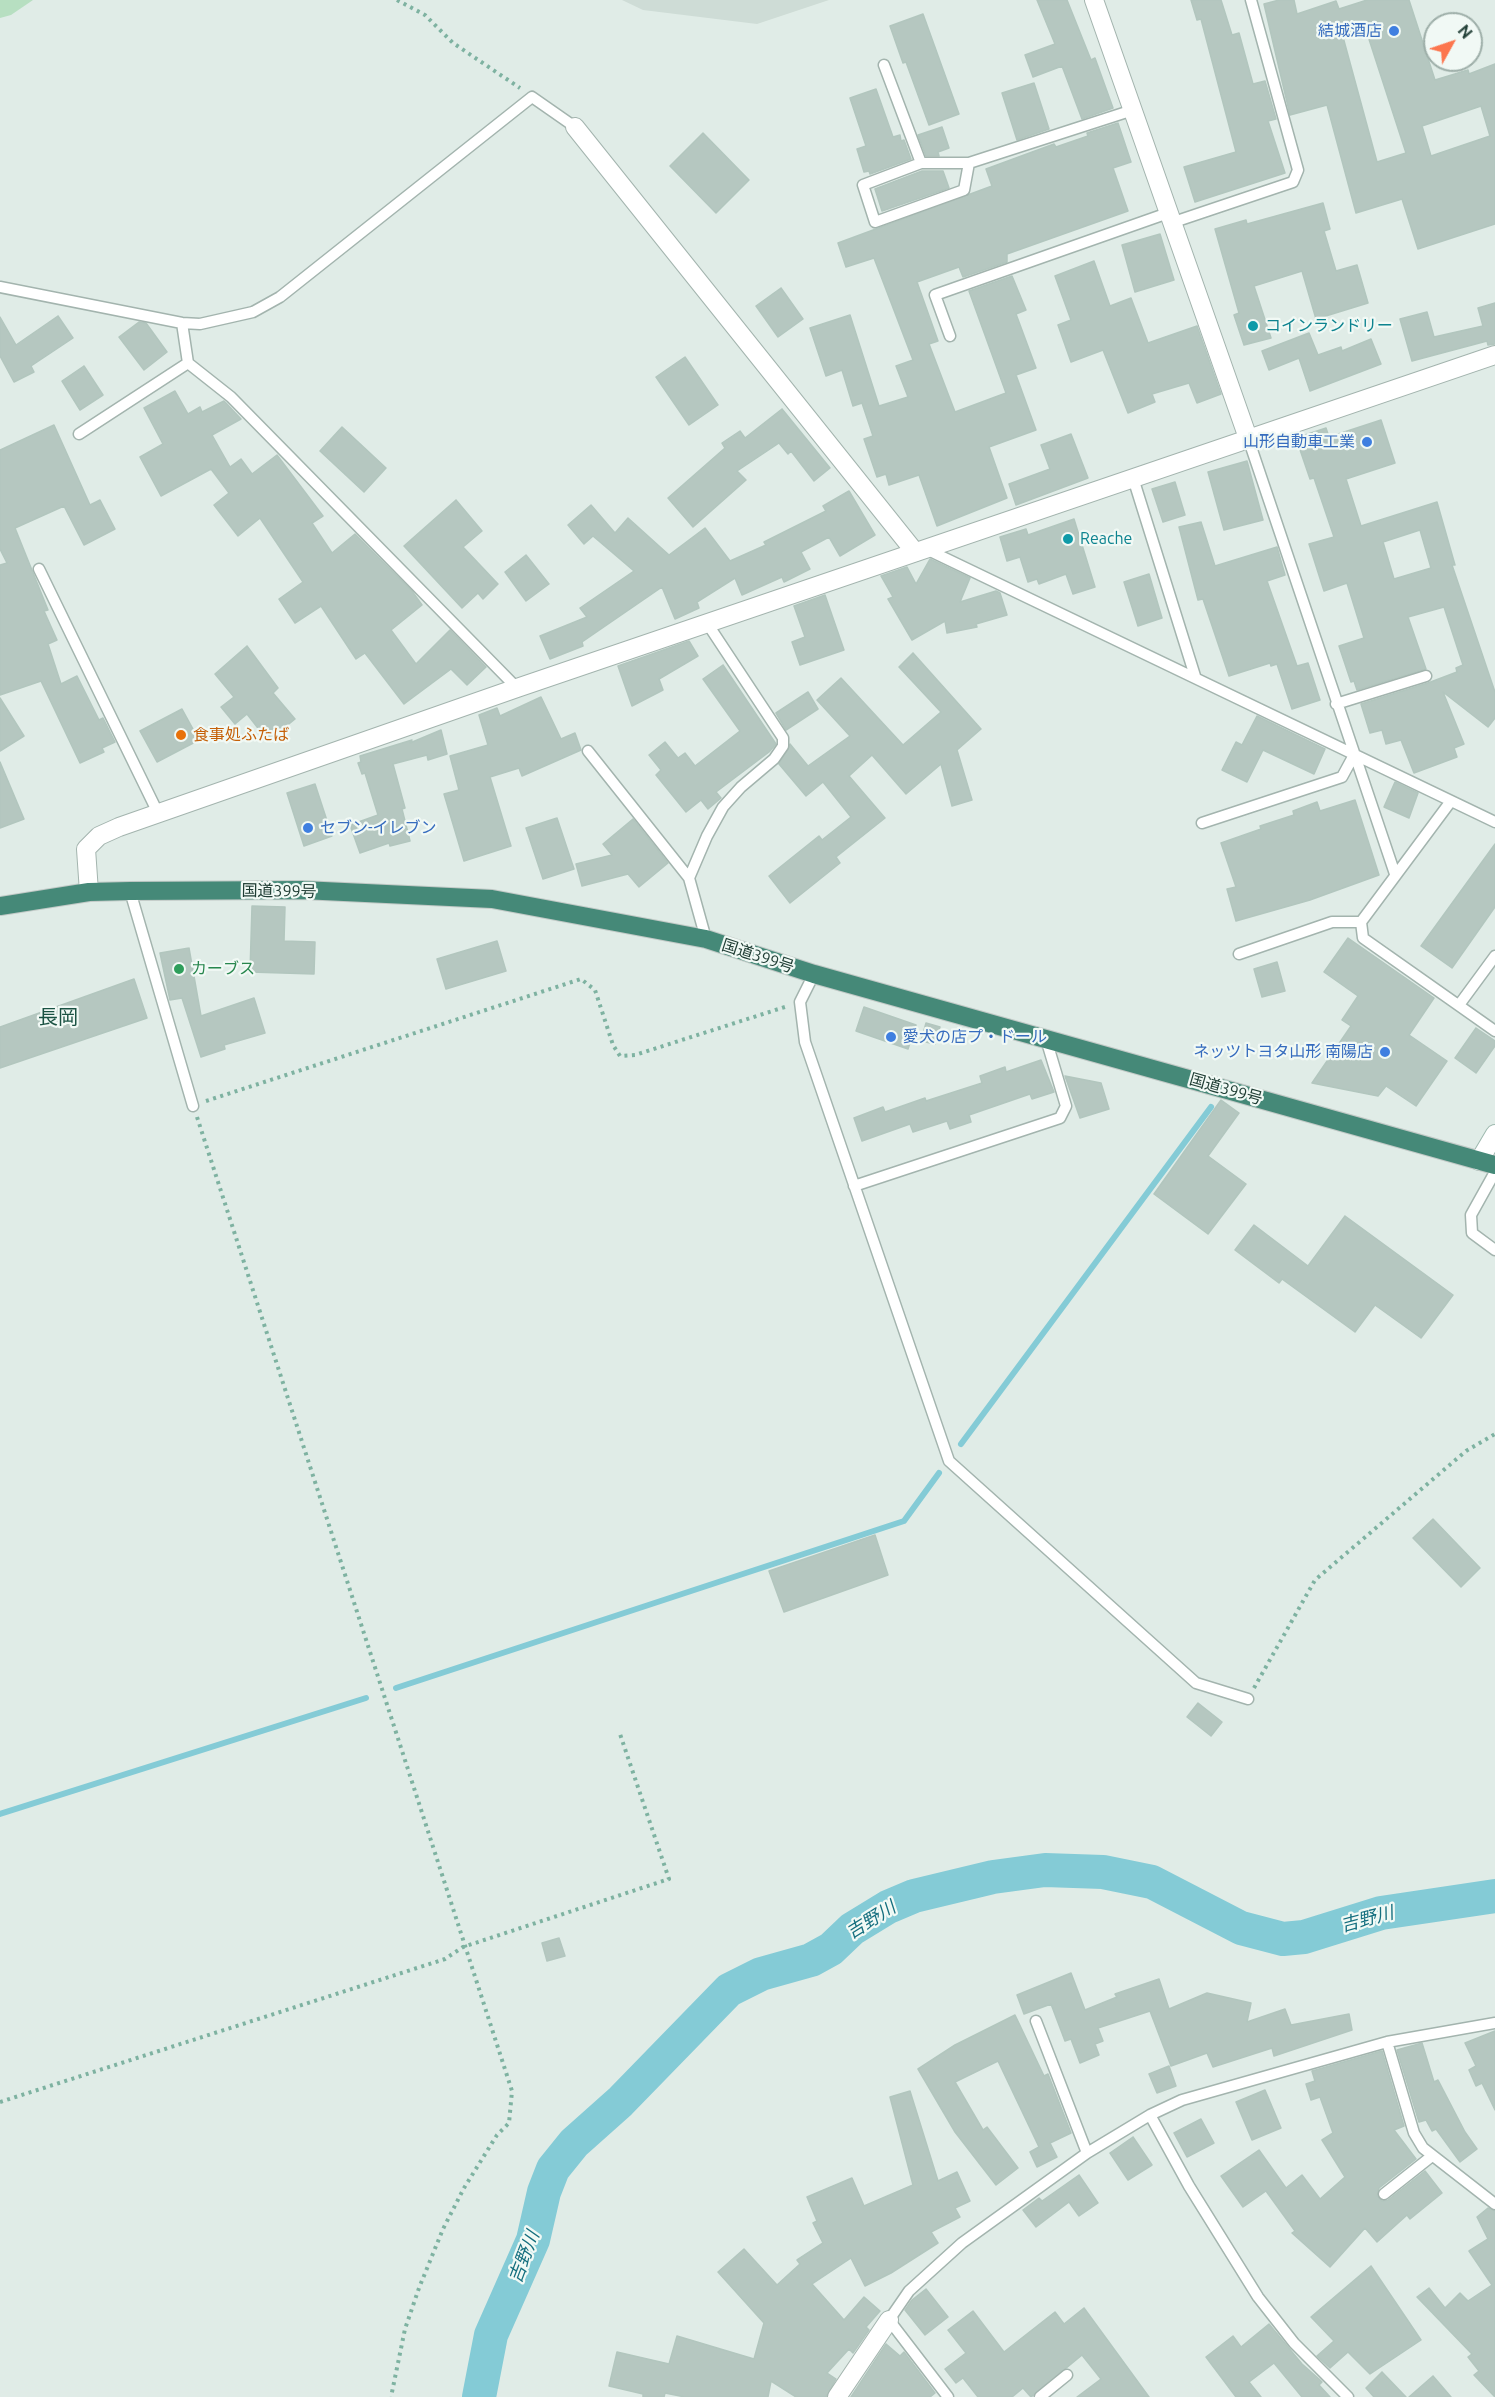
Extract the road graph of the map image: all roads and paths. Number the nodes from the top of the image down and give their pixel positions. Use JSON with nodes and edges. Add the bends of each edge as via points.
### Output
{"nodes":[{"id":1,"x":397,"y":0,"type":"edge"},
{"id":2,"x":1094,"y":0,"type":"edge"},
{"id":3,"x":1251,"y":0,"type":"edge"},
{"id":4,"x":884,"y":65,"type":"dead end"},
{"id":5,"x":532,"y":97,"type":"junction"},
{"id":6,"x":1133,"y":110,"type":"junction"},
{"id":7,"x":575,"y":127,"type":"joint"},
{"id":8,"x":921,"y":163,"type":"junction"},
{"id":9,"x":969,"y":164,"type":"junction"},
{"id":10,"x":1170,"y":218,"type":"junction"},
{"id":11,"x":0,"y":287,"type":"edge"},
{"id":12,"x":182,"y":323,"type":"junction"},
{"id":13,"x":950,"y":336,"type":"dead end"},
{"id":14,"x":1495,"y":355,"type":"edge"},
{"id":15,"x":188,"y":363,"type":"junction"},
{"id":16,"x":79,"y":434,"type":"dead end"},
{"id":17,"x":1248,"y":438,"type":"junction"},
{"id":18,"x":1132,"y":478,"type":"junction"},
{"id":19,"x":920,"y":551,"type":"junction"},
{"id":20,"x":39,"y":570,"type":"dead end"},
{"id":21,"x":707,"y":623,"type":"junction"},
{"id":22,"x":1195,"y":676,"type":"junction"},
{"id":23,"x":1426,"y":676,"type":"dead end"},
{"id":24,"x":517,"y":688,"type":"junction"},
{"id":25,"x":1336,"y":704,"type":"junction"},
{"id":26,"x":588,"y":751,"type":"dead end"},
{"id":27,"x":1354,"y":755,"type":"junction"},
{"id":28,"x":1451,"y":801,"type":"junction"},
{"id":29,"x":158,"y":813,"type":"junction"},
{"id":30,"x":1495,"y":822,"type":"edge"},
{"id":31,"x":1202,"y":823,"type":"dead end"},
{"id":32,"x":1395,"y":874,"type":"junction"},
{"id":33,"x":689,"y":878,"type":"junction"},
{"id":34,"x":130,"y":891,"type":"junction"},
{"id":35,"x":89,"y":892,"type":"junction"},
{"id":36,"x":0,"y":906,"type":"edge"},
{"id":37,"x":1361,"y":922,"type":"junction"},
{"id":38,"x":706,"y":939,"type":"junction"},
{"id":39,"x":1239,"y":954,"type":"dead end"},
{"id":40,"x":1495,"y":956,"type":"edge"},
{"id":41,"x":814,"y":974,"type":"junction"},
{"id":42,"x":800,"y":1002,"type":"junction"},
{"id":43,"x":1459,"y":1005,"type":"junction"},
{"id":44,"x":1495,"y":1031,"type":"edge"},
{"id":45,"x":1046,"y":1039,"type":"junction"},
{"id":46,"x":193,"y":1106,"type":"junction"},
{"id":47,"x":1495,"y":1134,"type":"edge"},
{"id":48,"x":1487,"y":1163,"type":"edge"},
{"id":49,"x":1495,"y":1172,"type":"edge"},
{"id":50,"x":854,"y":1186,"type":"junction"},
{"id":51,"x":1495,"y":1250,"type":"edge"},
{"id":52,"x":1495,"y":1434,"type":"edge"},
{"id":53,"x":1248,"y":1699,"type":"joint"},
{"id":54,"x":620,"y":1734,"type":"dead end"},
{"id":55,"x":463,"y":1947,"type":"junction"},
{"id":56,"x":1036,"y":2020,"type":"dead end"},
{"id":57,"x":1495,"y":2023,"type":"edge"},
{"id":58,"x":1387,"y":2042,"type":"junction"},
{"id":59,"x":0,"y":2102,"type":"edge"},
{"id":60,"x":1150,"y":2115,"type":"junction"},
{"id":61,"x":1087,"y":2153,"type":"junction"},
{"id":62,"x":1432,"y":2156,"type":"junction"},
{"id":63,"x":1384,"y":2194,"type":"dead end"},
{"id":64,"x":1495,"y":2204,"type":"edge"},
{"id":65,"x":889,"y":2320,"type":"junction"},
{"id":66,"x":1067,"y":2375,"type":"dead end"},
{"id":67,"x":391,"y":2397,"type":"edge"},
{"id":68,"x":837,"y":2397,"type":"edge"},
{"id":69,"x":948,"y":2397,"type":"edge"},
{"id":70,"x":1040,"y":2397,"type":"edge"},
{"id":71,"x":1348,"y":2397,"type":"edge"}],
"edges":[{"from":1,"to":5,"type":"path","via":[[425,15],[453,43]]},
{"from":2,"to":6,"type":"street"},
{"from":3,"to":10,"type":"lane","via":[[1298,170],[1293,182]]},
{"from":4,"to":8,"type":"lane"},
{"from":5,"to":7,"type":"lane"},
{"from":5,"to":12,"type":"lane","via":[[280,297],[254,312],[200,324]]},
{"from":6,"to":9,"type":"lane"},
{"from":6,"to":10,"type":"street"},
{"from":7,"to":19,"type":"street"},
{"from":8,"to":9,"type":"lane"},
{"from":8,"to":9,"type":"lane","via":[[863,185],[875,222],[964,190]]},
{"from":10,"to":13,"type":"lane","via":[[935,295]]},
{"from":10,"to":17,"type":"street"},
{"from":11,"to":12,"type":"lane"},
{"from":12,"to":15,"type":"lane"},
{"from":14,"to":17,"type":"street"},
{"from":15,"to":16,"type":"lane"},
{"from":15,"to":24,"type":"lane","via":[[231,397]]},
{"from":17,"to":18,"type":"street"},
{"from":17,"to":25,"type":"lane"},
{"from":18,"to":19,"type":"street"},
{"from":18,"to":22,"type":"lane"},
{"from":19,"to":21,"type":"street"},
{"from":19,"to":22,"type":"lane"},
{"from":20,"to":29,"type":"lane"},
{"from":21,"to":24,"type":"street"},
{"from":21,"to":33,"type":"lane","via":[[783,738],[783,746],[723,807]]},
{"from":22,"to":27,"type":"lane"},
{"from":23,"to":25,"type":"lane"},
{"from":24,"to":29,"type":"street"},
{"from":25,"to":27,"type":"lane"},
{"from":26,"to":33,"type":"lane"},
{"from":27,"to":28,"type":"lane"},
{"from":27,"to":31,"type":"lane","via":[[1342,777]]},
{"from":27,"to":32,"type":"lane"},
{"from":28,"to":30,"type":"lane"},
{"from":28,"to":32,"type":"lane"},
{"from":29,"to":35,"type":"street","via":[[99,836],[86,849]]},
{"from":32,"to":37,"type":"lane"},
{"from":33,"to":38,"type":"lane"},
{"from":34,"to":35,"type":"highway","name":"国道399号"},
{"from":34,"to":38,"type":"highway","name":"国道399号","via":[[302,891],[492,899]]},
{"from":34,"to":46,"type":"lane"},
{"from":35,"to":36,"type":"highway","name":"国道399号"},
{"from":37,"to":39,"type":"lane","via":[[1332,922]]},
{"from":37,"to":43,"type":"lane","via":[[1363,938]]},
{"from":38,"to":41,"type":"highway","name":"国道399号"},
{"from":40,"to":43,"type":"lane"},
{"from":41,"to":42,"type":"lane"},
{"from":41,"to":45,"type":"highway","name":"国道399号"},
{"from":42,"to":46,"type":"path","via":[[635,1055],[620,1056],[595,990],[581,979]]},
{"from":42,"to":50,"type":"lane","via":[[805,1042]]},
{"from":43,"to":44,"type":"lane"},
{"from":45,"to":48,"type":"highway","name":"国道399号"},
{"from":45,"to":50,"type":"lane","via":[[1066,1106],[1060,1118]]},
{"from":46,"to":55,"type":"path"},
{"from":47,"to":48,"type":"street"},
{"from":49,"to":51,"type":"lane","via":[[1471,1215],[1472,1233]]},
{"from":50,"to":53,"type":"lane","via":[[949,1461],[1196,1683]]},
{"from":52,"to":53,"type":"path","via":[[1466,1451],[1315,1580]]},
{"from":54,"to":55,"type":"path","via":[[669,1879]]},
{"from":55,"to":59,"type":"path","via":[[445,1959]]},
{"from":55,"to":67,"type":"path","via":[[512,2091],[509,2123],[497,2135],[443,2229],[405,2329]]},
{"from":56,"to":61,"type":"lane"},
{"from":57,"to":58,"type":"lane"},
{"from":58,"to":60,"type":"lane","via":[[1182,2100]]},
{"from":58,"to":62,"type":"lane","via":[[1414,2133]]},
{"from":60,"to":61,"type":"lane"},
{"from":60,"to":71,"type":"lane","via":[[1258,2297],[1294,2343]]},
{"from":61,"to":65,"type":"lane","via":[[962,2243],[909,2291]]},
{"from":62,"to":63,"type":"lane"},
{"from":62,"to":64,"type":"lane"},
{"from":65,"to":68,"type":"street"},
{"from":65,"to":69,"type":"lane"},
{"from":66,"to":70,"type":"lane"}]}
